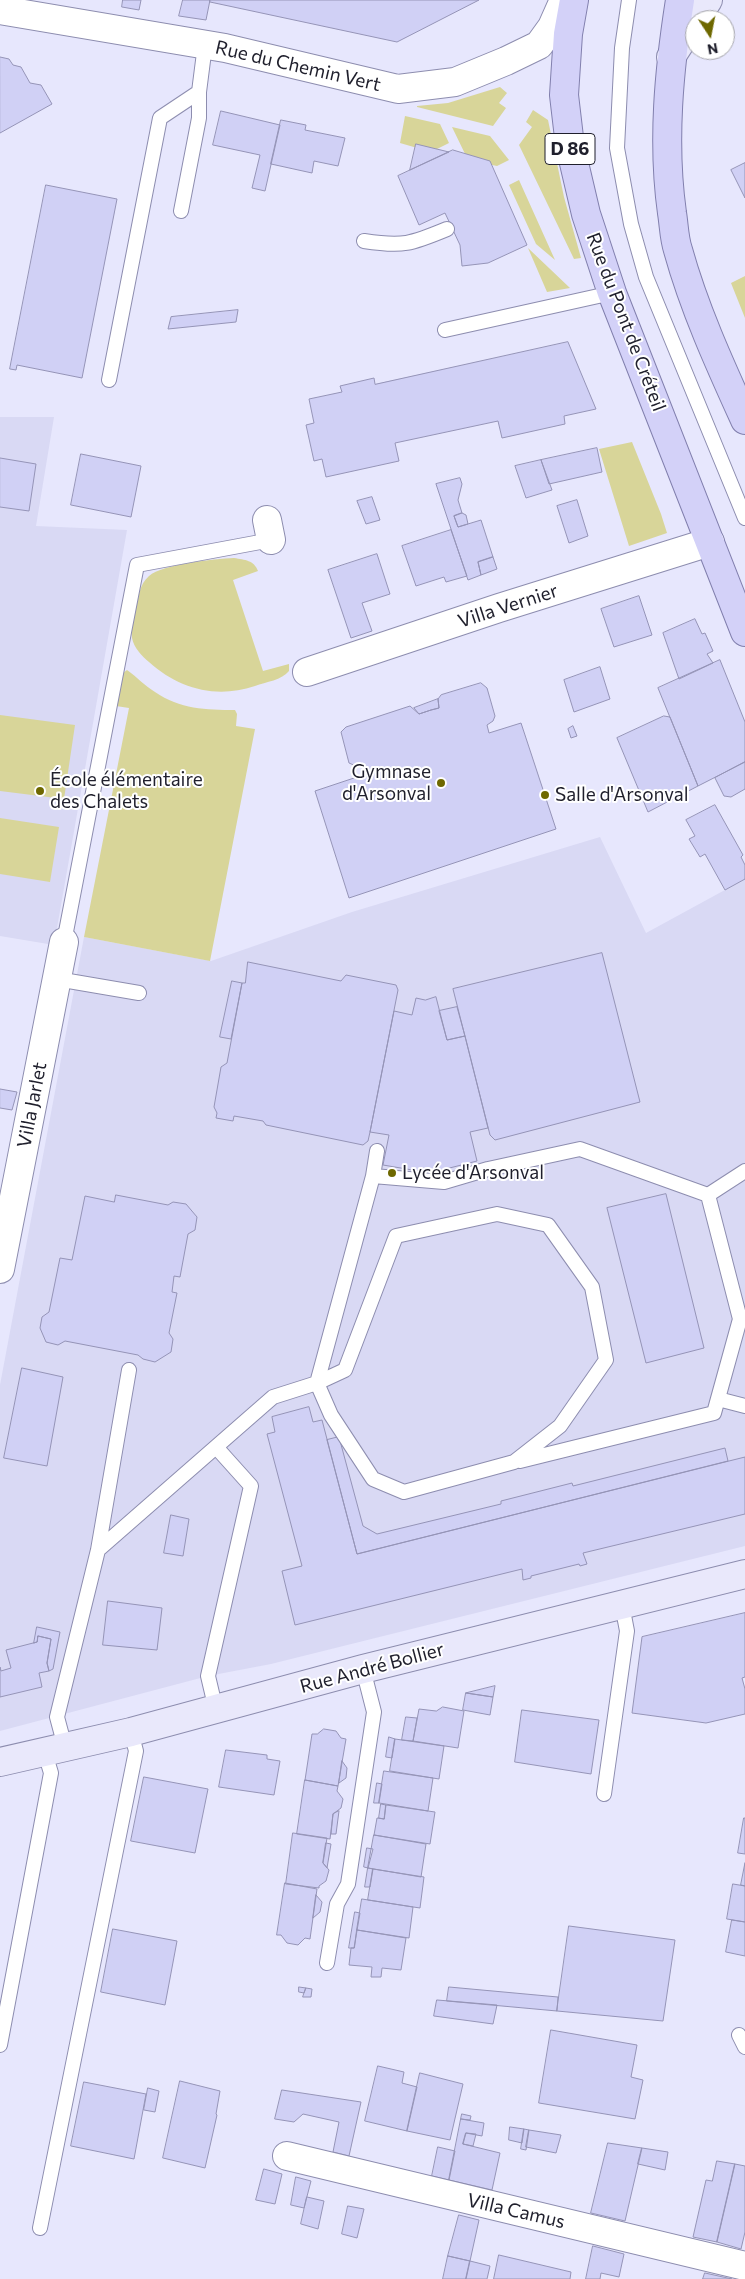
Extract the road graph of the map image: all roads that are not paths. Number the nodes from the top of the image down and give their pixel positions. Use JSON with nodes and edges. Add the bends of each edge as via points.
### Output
{"nodes":[{"id":1,"x":564,"y":0,"type":"edge"},
{"id":2,"x":574,"y":0,"type":"edge"},
{"id":3,"x":630,"y":0,"type":"edge"},
{"id":4,"x":680,"y":0,"type":"edge"},
{"id":5,"x":708,"y":0,"type":"edge"},
{"id":6,"x":37,"y":8,"type":"edge"},
{"id":7,"x":0,"y":10,"type":"edge"},
{"id":8,"x":206,"y":45,"type":"junction"},
{"id":9,"x":671,"y":57,"type":"junction"},
{"id":10,"x":199,"y":92,"type":"junction"},
{"id":11,"x":180,"y":210,"type":"dead end"},
{"id":12,"x":447,"y":229,"type":"dead end"},
{"id":13,"x":364,"y":241,"type":"dead end"},
{"id":14,"x":612,"y":293,"type":"junction"},
{"id":15,"x":445,"y":330,"type":"dead end"},
{"id":16,"x":109,"y":380,"type":"dead end"},
{"id":17,"x":745,"y":420,"type":"edge"},
{"id":18,"x":745,"y":518,"type":"edge"},
{"id":19,"x":269,"y":530,"type":"dead end"},
{"id":20,"x":710,"y":542,"type":"junction"},
{"id":21,"x":745,"y":632,"type":"edge"},
{"id":22,"x":307,"y":672,"type":"dead end"},
{"id":23,"x":64,"y":942,"type":"joint"},
{"id":24,"x":57,"y":979,"type":"junction"},
{"id":25,"x":138,"y":993,"type":"dead end"},
{"id":26,"x":377,"y":1151,"type":"dead end"},
{"id":27,"x":745,"y":1172,"type":"edge"},
{"id":28,"x":373,"y":1176,"type":"junction"},
{"id":29,"x":708,"y":1195,"type":"junction"},
{"id":30,"x":0,"y":1269,"type":"edge"},
{"id":31,"x":740,"y":1301,"type":"edge"},
{"id":32,"x":129,"y":1370,"type":"dead end"},
{"id":33,"x":317,"y":1383,"type":"junction"},
{"id":34,"x":718,"y":1399,"type":"junction"},
{"id":35,"x":745,"y":1406,"type":"edge"},
{"id":36,"x":216,"y":1447,"type":"junction"},
{"id":37,"x":514,"y":1462,"type":"junction"},
{"id":38,"x":98,"y":1550,"type":"junction"},
{"id":39,"x":745,"y":1574,"type":"edge"},
{"id":40,"x":622,"y":1605,"type":"junction"},
{"id":41,"x":363,"y":1669,"type":"junction"},
{"id":42,"x":216,"y":1710,"type":"junction"},
{"id":43,"x":130,"y":1732,"type":"junction"},
{"id":44,"x":55,"y":1750,"type":"junction"},
{"id":45,"x":0,"y":1762,"type":"edge"},
{"id":46,"x":604,"y":1794,"type":"dead end"},
{"id":47,"x":327,"y":1963,"type":"dead end"},
{"id":48,"x":0,"y":2045,"type":"edge"},
{"id":49,"x":287,"y":2156,"type":"dead end"},
{"id":50,"x":40,"y":2228,"type":"dead end"},
{"id":51,"x":745,"y":2266,"type":"edge"}],
"edges":[{"from":1,"to":8,"type":"street","name":"Rue du Chemin Vert","via":[[552,27],[539,45],[455,82],[398,89]]},
{"from":2,"to":14,"type":"main road","name":"Rue du Pont de Créteil","number":"D 86","via":[[564,95],[570,146],[586,214]]},
{"from":3,"to":18,"type":"lane","name":"Rue du Pont de Créteil","via":[[622,48],[616,148],[631,224],[646,277]]},
{"from":4,"to":9,"type":"main road"},
{"from":5,"to":9,"type":"street"},
{"from":6,"to":7,"type":"street","name":"Rue du Chemin Vert"},
{"from":6,"to":8,"type":"street","name":"Rue du Chemin Vert"},
{"from":8,"to":10,"type":"lane"},
{"from":9,"to":17,"type":"main road","via":[[667,144],[677,249],[692,295]]},
{"from":10,"to":11,"type":"lane","via":[[199,118]]},
{"from":10,"to":16,"type":"lane","via":[[160,118]]},
{"from":12,"to":13,"type":"lane","via":[[414,243],[391,245]]},
{"from":14,"to":15,"type":"lane"},
{"from":14,"to":20,"type":"main road","name":"Rue du Pont de Créteil","number":"D 86"},
{"from":19,"to":23,"type":"lane","via":[[137,564]]},
{"from":20,"to":21,"type":"main road","name":"Rue du Pont de Créteil","number":"D 86"},
{"from":20,"to":22,"type":"street","name":"Villa Vernier"},
{"from":23,"to":24,"type":"street","name":"Villa Jarlet"},
{"from":24,"to":25,"type":"lane"},
{"from":24,"to":30,"type":"street","name":"Villa Jarlet"},
{"from":26,"to":28,"type":"lane"},
{"from":27,"to":29,"type":"lane"},
{"from":28,"to":29,"type":"lane","via":[[444,1182],[488,1168],[580,1149]]},
{"from":28,"to":33,"type":"lane"},
{"from":29,"to":31,"type":"lane"},
{"from":31,"to":34,"type":"lane","via":[[740,1319]]},
{"from":32,"to":38,"type":"lane"},
{"from":33,"to":36,"type":"lane","via":[[273,1397]]},
{"from":33,"to":37,"type":"lane","via":[[331,1416],[373,1479],[404,1492]]},
{"from":33,"to":37,"type":"lane","via":[[345,1370],[396,1236],[498,1214],[548,1224],[592,1287],[606,1360],[560,1426]]},
{"from":34,"to":35,"type":"lane"},
{"from":34,"to":37,"type":"lane","via":[[714,1413]]},
{"from":36,"to":38,"type":"lane"},
{"from":36,"to":42,"type":"lane","via":[[251,1486],[208,1676]]},
{"from":38,"to":44,"type":"lane","via":[[57,1717]]},
{"from":39,"to":40,"type":"street","name":"Rue André Bollier"},
{"from":40,"to":41,"type":"street","name":"Rue André Bollier"},
{"from":40,"to":46,"type":"lane","via":[[627,1631]]},
{"from":41,"to":42,"type":"street","name":"Rue André Bollier"},
{"from":41,"to":47,"type":"lane","via":[[374,1712],[348,1884],[337,1904]]},
{"from":42,"to":43,"type":"street","name":"Rue André Bollier"},
{"from":43,"to":44,"type":"street","name":"Rue André Bollier"},
{"from":43,"to":50,"type":"lane","via":[[136,1751]]},
{"from":44,"to":45,"type":"street","name":"Rue André Bollier"},
{"from":44,"to":48,"type":"lane"},
{"from":49,"to":51,"type":"street","name":"Villa Camus"}]}
